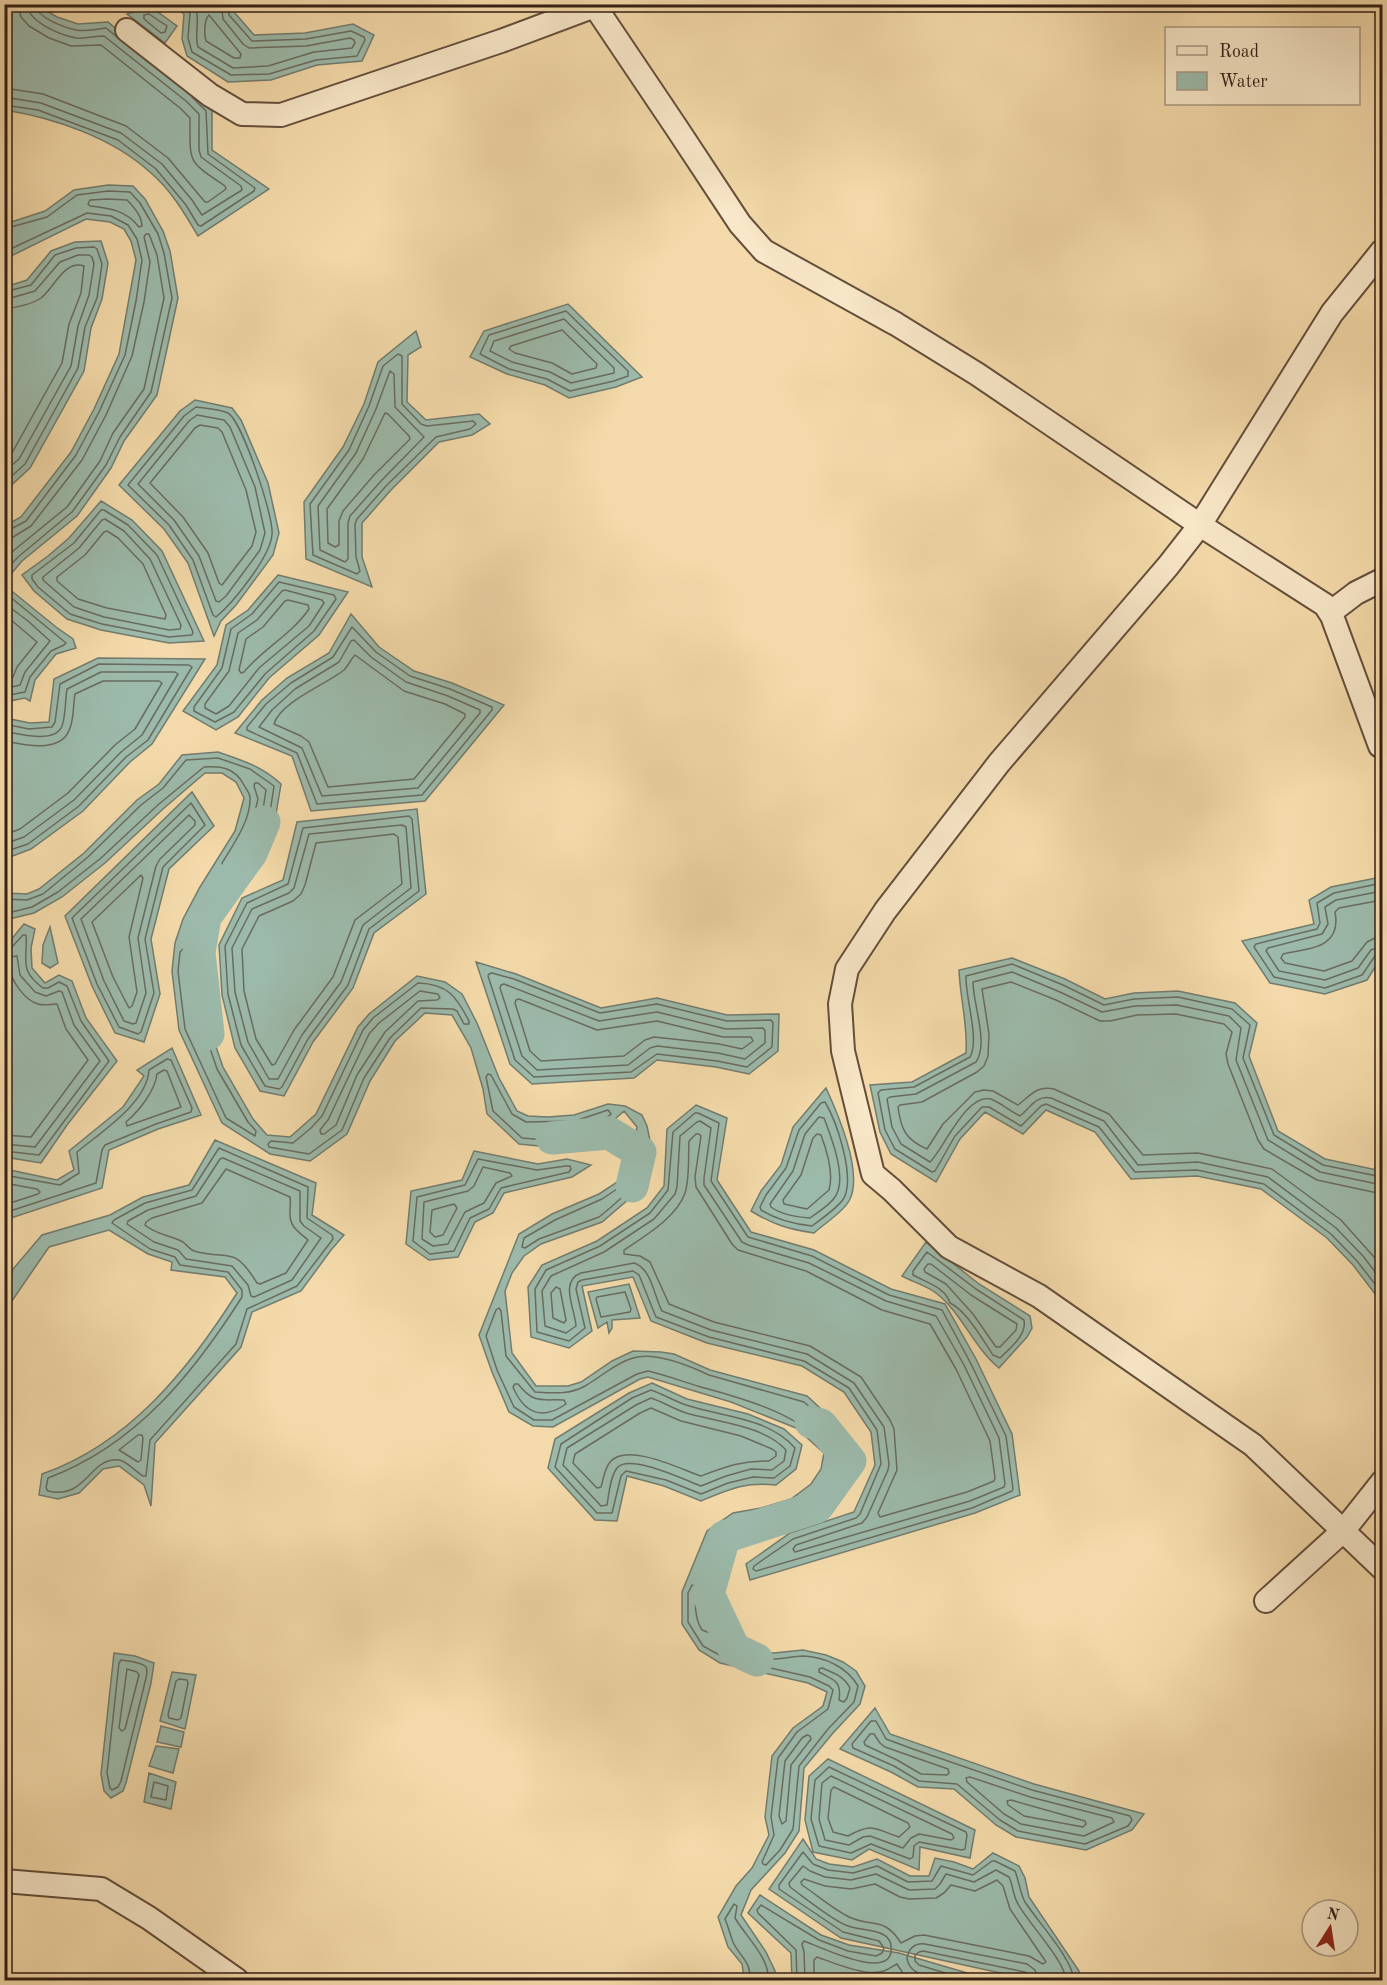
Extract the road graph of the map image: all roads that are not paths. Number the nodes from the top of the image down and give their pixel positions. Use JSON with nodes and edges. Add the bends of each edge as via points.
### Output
{"nodes":[{"id":1,"x":598,"y":6,"type":"edge"},
{"id":2,"x":127,"y":30,"type":"dead end"},
{"id":3,"x":1383,"y":251,"type":"edge"},
{"id":4,"x":1200,"y":525,"type":"junction"},
{"id":5,"x":1383,"y":580,"type":"edge"},
{"id":6,"x":1330,"y":612,"type":"junction"},
{"id":7,"x":1380,"y":746,"type":"dead end"},
{"id":8,"x":1383,"y":1482,"type":"edge"},
{"id":9,"x":1344,"y":1530,"type":"junction"},
{"id":10,"x":1383,"y":1568,"type":"edge"},
{"id":11,"x":1266,"y":1601,"type":"dead end"},
{"id":12,"x":4,"y":1881,"type":"edge"},
{"id":13,"x":237,"y":1980,"type":"edge"}],
"edges":[{"from":1,"to":2,"type":"street","via":[[281,115],[242,114],[210,95]]},
{"from":1,"to":4,"type":"street","via":[[740,224],[764,251],[977,374]]},
{"from":3,"to":4,"type":"street","via":[[1332,313]]},
{"from":4,"to":6,"type":"street","via":[[1325,605]]},
{"from":4,"to":9,"type":"street","via":[[999,763],[885,911],[847,969],[840,1004],[843,1051],[873,1174],[949,1247],[1039,1296],[1253,1445]]},
{"from":5,"to":6,"type":"street"},
{"from":6,"to":7,"type":"street"},
{"from":8,"to":9,"type":"street"},
{"from":9,"to":10,"type":"street"},
{"from":9,"to":11,"type":"street"},
{"from":12,"to":13,"type":"street","via":[[101,1889]]}]}
